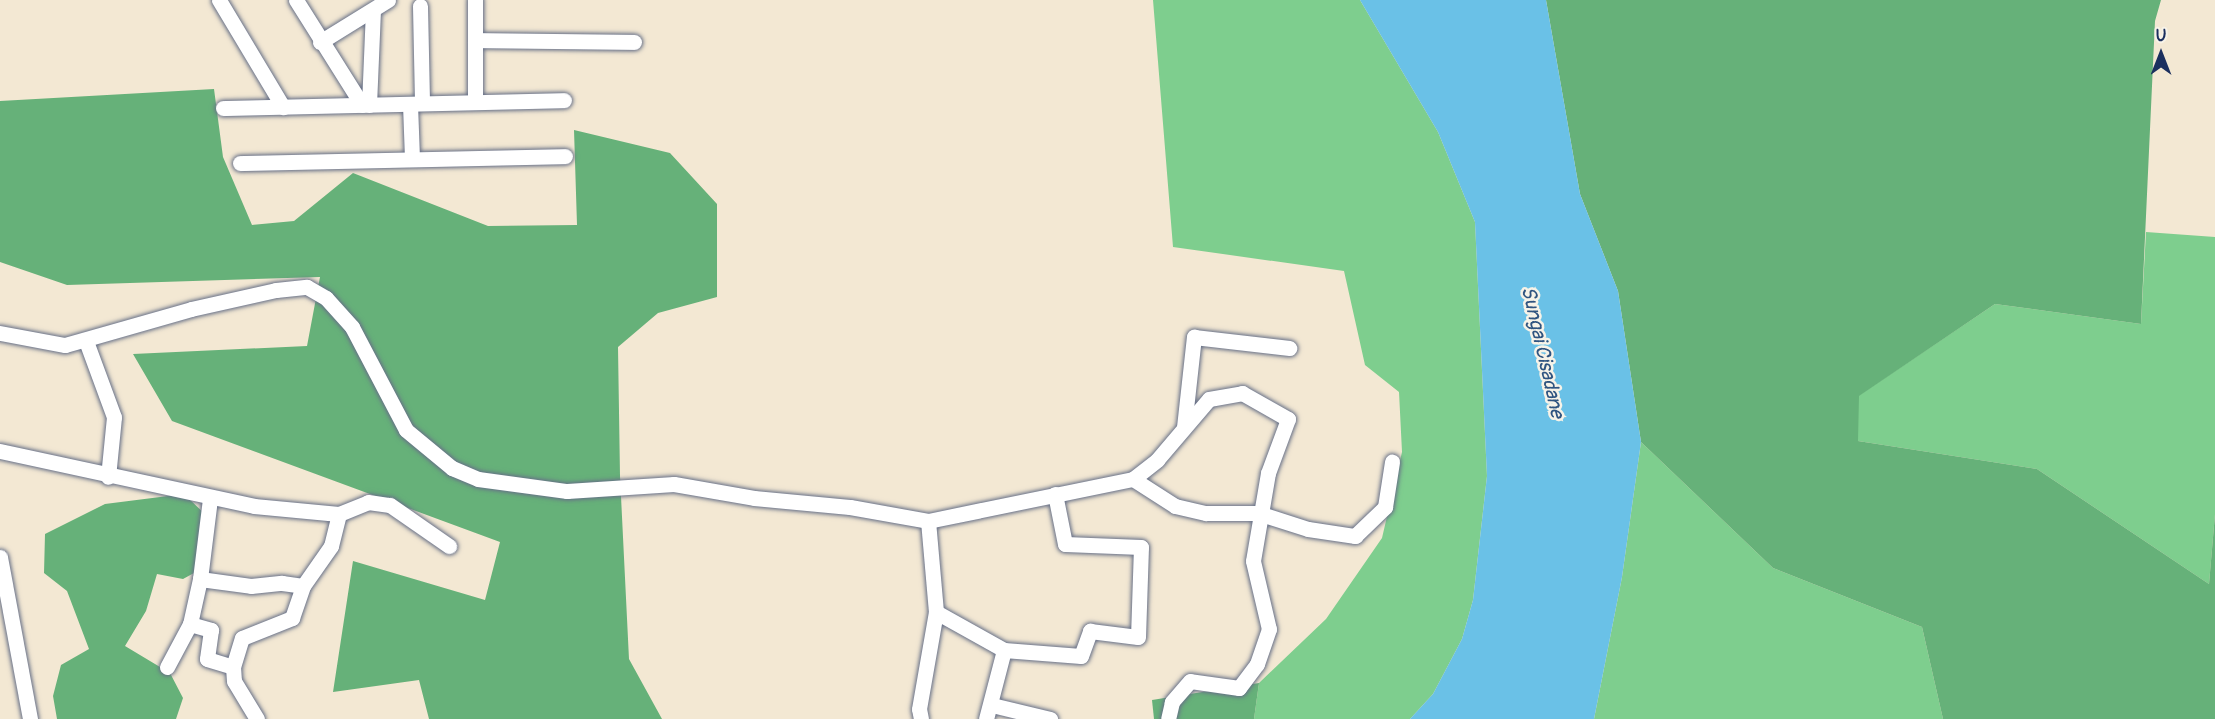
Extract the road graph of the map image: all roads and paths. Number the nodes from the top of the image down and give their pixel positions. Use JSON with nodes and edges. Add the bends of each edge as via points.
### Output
{"nodes":[{"id":1,"x":219,"y":0,"type":"edge"},
{"id":2,"x":296,"y":0,"type":"edge"},
{"id":3,"x":388,"y":0,"type":"edge"},
{"id":4,"x":475,"y":0,"type":"edge"},
{"id":5,"x":420,"y":6,"type":"dead end"},
{"id":6,"x":373,"y":11,"type":"junction"},
{"id":7,"x":475,"y":40,"type":"junction"},
{"id":8,"x":320,"y":42,"type":"junction"},
{"id":9,"x":634,"y":42,"type":"dead end"},
{"id":10,"x":564,"y":100,"type":"dead end"},
{"id":11,"x":474,"y":102,"type":"junction"},
{"id":12,"x":416,"y":103,"type":"junction"},
{"id":13,"x":365,"y":105,"type":"junction"},
{"id":14,"x":283,"y":107,"type":"junction"},
{"id":15,"x":224,"y":108,"type":"dead end"},
{"id":16,"x":565,"y":156,"type":"dead end"},
{"id":17,"x":412,"y":159,"type":"junction"},
{"id":18,"x":240,"y":163,"type":"dead end"},
{"id":19,"x":0,"y":333,"type":"edge"},
{"id":20,"x":86,"y":340,"type":"junction"},
{"id":21,"x":1289,"y":348,"type":"dead end"},
{"id":22,"x":1184,"y":427,"type":"junction"},
{"id":23,"x":0,"y":451,"type":"edge"},
{"id":24,"x":1392,"y":462,"type":"dead end"},
{"id":25,"x":108,"y":477,"type":"junction"},
{"id":26,"x":1133,"y":479,"type":"junction"},
{"id":27,"x":1055,"y":494,"type":"junction"},
{"id":28,"x":210,"y":500,"type":"junction"},
{"id":29,"x":1258,"y":513,"type":"junction"},
{"id":30,"x":339,"y":514,"type":"junction"},
{"id":31,"x":928,"y":521,"type":"junction"},
{"id":32,"x":449,"y":546,"type":"dead end"},
{"id":33,"x":0,"y":557,"type":"edge"},
{"id":34,"x":200,"y":579,"type":"junction"},
{"id":35,"x":303,"y":586,"type":"junction"},
{"id":36,"x":936,"y":612,"type":"junction"},
{"id":37,"x":190,"y":624,"type":"junction"},
{"id":38,"x":1004,"y":650,"type":"junction"},
{"id":39,"x":167,"y":667,"type":"dead end"},
{"id":40,"x":233,"y":667,"type":"junction"},
{"id":41,"x":989,"y":712,"type":"edge"},
{"id":42,"x":30,"y":719,"type":"edge"},
{"id":43,"x":257,"y":719,"type":"edge"},
{"id":44,"x":921,"y":719,"type":"edge"},
{"id":45,"x":1050,"y":719,"type":"edge"},
{"id":46,"x":1168,"y":719,"type":"edge"}],
"edges":[{"from":1,"to":14,"type":"street"},
{"from":2,"to":8,"type":"street"},
{"from":3,"to":6,"type":"street"},
{"from":4,"to":7,"type":"street"},
{"from":5,"to":12,"type":"street"},
{"from":6,"to":8,"type":"street"},
{"from":6,"to":13,"type":"street"},
{"from":7,"to":9,"type":"street"},
{"from":7,"to":11,"type":"street"},
{"from":8,"to":13,"type":"street"},
{"from":10,"to":11,"type":"street"},
{"from":11,"to":12,"type":"street"},
{"from":12,"to":13,"type":"street"},
{"from":12,"to":17,"type":"street"},
{"from":13,"to":14,"type":"street"},
{"from":14,"to":15,"type":"street"},
{"from":16,"to":17,"type":"street"},
{"from":17,"to":18,"type":"street"},
{"from":19,"to":20,"type":"street","via":[[65,345]]},
{"from":20,"to":25,"type":"street","via":[[114,417]]},
{"from":20,"to":31,"type":"street","via":[[191,309],[307,287],[326,298],[352,327],[406,430],[452,468],[478,479],[567,491],[674,484]]},
{"from":21,"to":22,"type":"street","via":[[1194,337]]},
{"from":22,"to":26,"type":"street","via":[[1157,460]]},
{"from":22,"to":29,"type":"street","via":[[1209,399],[1231,392],[1242,393],[1288,419]]},
{"from":23,"to":25,"type":"street"},
{"from":24,"to":29,"type":"street","via":[[1385,507],[1355,536],[1308,529]]},
{"from":25,"to":28,"type":"street"},
{"from":26,"to":27,"type":"street"},
{"from":26,"to":29,"type":"street","via":[[1175,506],[1206,513]]},
{"from":27,"to":31,"type":"street"},
{"from":27,"to":38,"type":"street","via":[[1065,544],[1141,547],[1138,637],[1090,631],[1081,656]]},
{"from":28,"to":30,"type":"street"},
{"from":28,"to":34,"type":"street"},
{"from":29,"to":46,"type":"street","via":[[1253,561],[1269,629],[1257,664],[1239,688],[1190,681],[1172,702]]},
{"from":30,"to":32,"type":"street","via":[[368,502],[390,506]]},
{"from":30,"to":35,"type":"street","via":[[331,546]]},
{"from":31,"to":36,"type":"street"},
{"from":33,"to":42,"type":"street"},
{"from":34,"to":35,"type":"street","via":[[251,586]]},
{"from":34,"to":37,"type":"street"},
{"from":35,"to":40,"type":"street","via":[[292,618],[242,638]]},
{"from":36,"to":38,"type":"street"},
{"from":36,"to":44,"type":"street","via":[[919,709]]},
{"from":37,"to":39,"type":"street"},
{"from":37,"to":40,"type":"street","via":[[211,630],[207,659]]},
{"from":38,"to":41,"type":"street"},
{"from":40,"to":43,"type":"street","via":[[234,681]]},
{"from":41,"to":45,"type":"street"}]}
